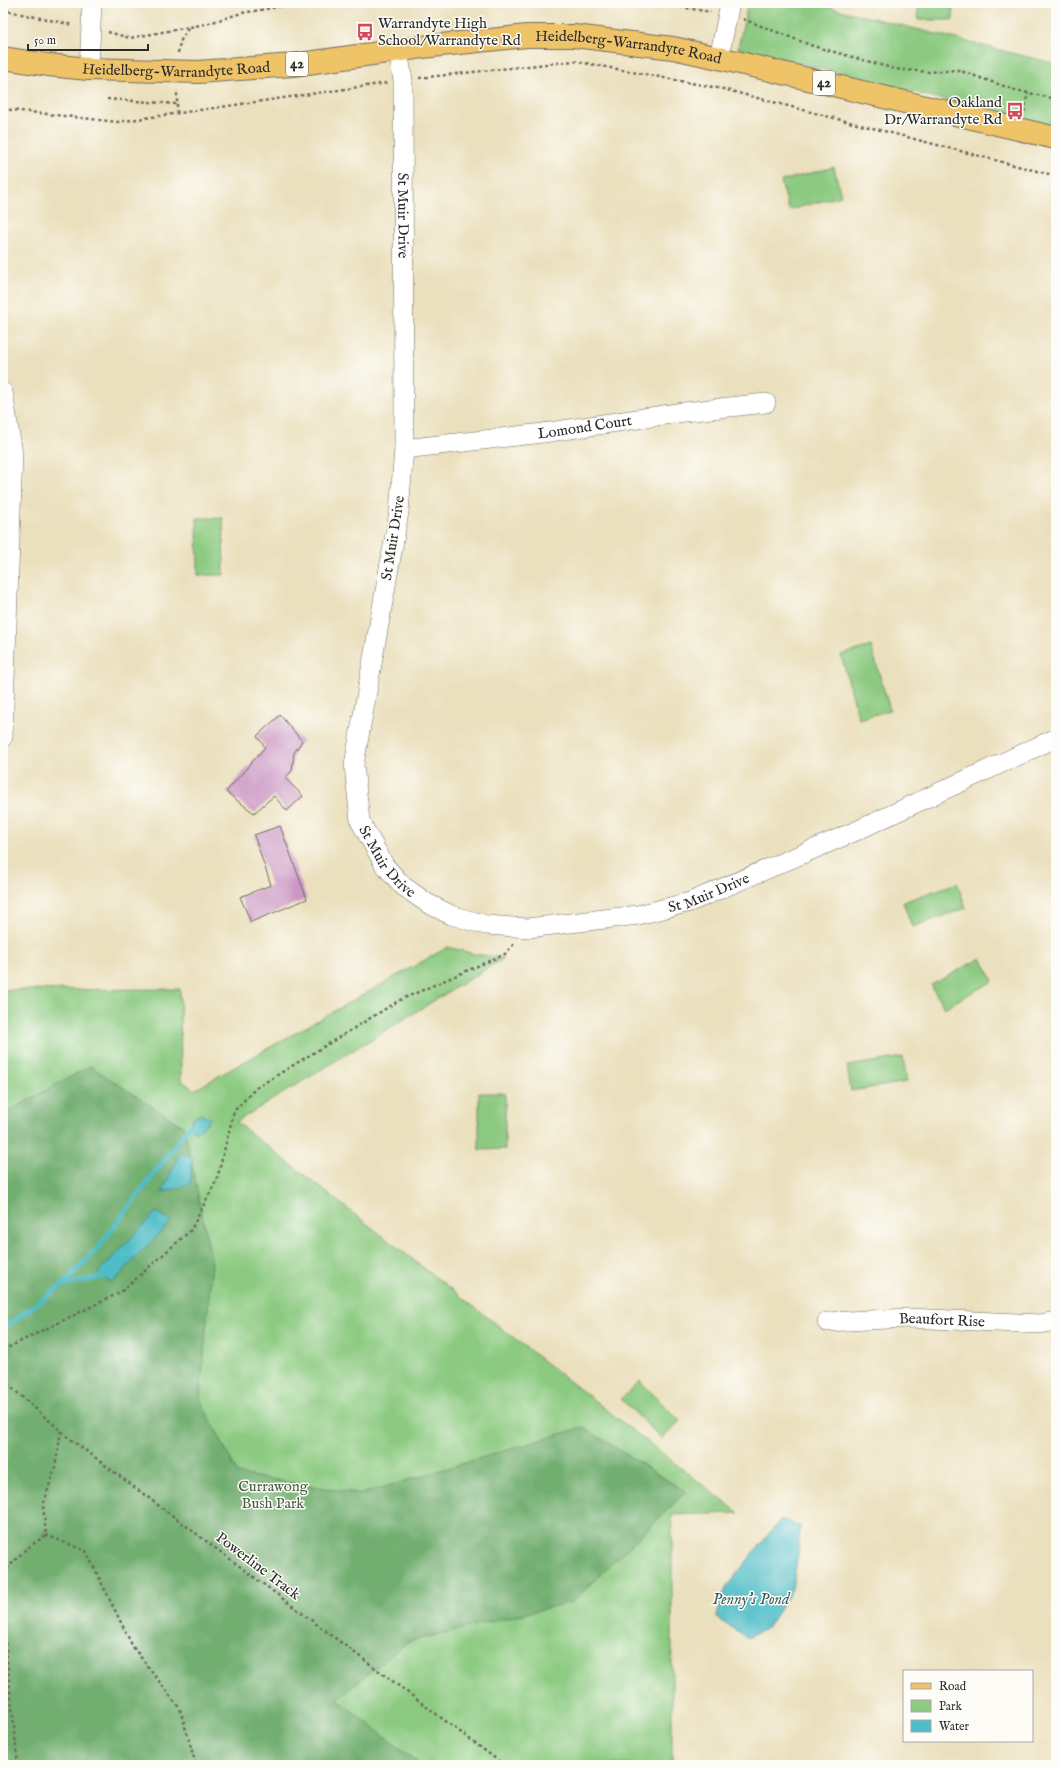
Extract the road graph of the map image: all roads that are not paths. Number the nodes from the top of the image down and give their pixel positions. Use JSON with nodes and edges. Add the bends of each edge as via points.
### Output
{"nodes":[{"id":1,"x":92,"y":3,"type":"edge"},
{"id":2,"x":729,"y":9,"type":"edge"},
{"id":3,"x":398,"y":51,"type":"junction"},
{"id":4,"x":719,"y":58,"type":"junction"},
{"id":5,"x":4,"y":62,"type":"edge"},
{"id":6,"x":89,"y":69,"type":"junction"},
{"id":7,"x":1056,"y":138,"type":"edge"},
{"id":8,"x":3,"y":392,"type":"edge"},
{"id":9,"x":766,"y":403,"type":"dead end"},
{"id":10,"x":404,"y":449,"type":"junction"},
{"id":11,"x":3,"y":737,"type":"edge"},
{"id":12,"x":1056,"y":738,"type":"edge"},
{"id":13,"x":1056,"y":1321,"type":"edge"},
{"id":14,"x":827,"y":1322,"type":"dead end"}],
"edges":[{"from":1,"to":6,"type":"street"},
{"from":2,"to":4,"type":"street"},
{"from":3,"to":4,"type":"main road","name":"Heidelberg-Warrandyte Road","number":"42","via":[[527,36],[574,36],[673,48]]},
{"from":3,"to":6,"type":"main road","name":"Heidelberg-Warrandyte Road","number":"42","via":[[293,65],[202,72]]},
{"from":3,"to":10,"type":"street","name":"St Muir Drive","via":[[403,80]]},
{"from":4,"to":7,"type":"main road","name":"Heidelberg-Warrandyte Road","number":"42"},
{"from":5,"to":6,"type":"main road","name":"Heidelberg-Warrandyte Road","number":"42"},
{"from":8,"to":11,"type":"street","via":[[13,454]]},
{"from":9,"to":10,"type":"street","name":"Lomond Court"},
{"from":10,"to":12,"type":"street","name":"St Muir Drive","via":[[399,512],[354,765],[360,821],[385,866],[403,886],[451,915],[486,926],[528,928],[638,915],[690,902],[856,831]]},
{"from":13,"to":14,"type":"street","name":"Beaufort Rise","via":[[1040,1324],[909,1318]]}]}
